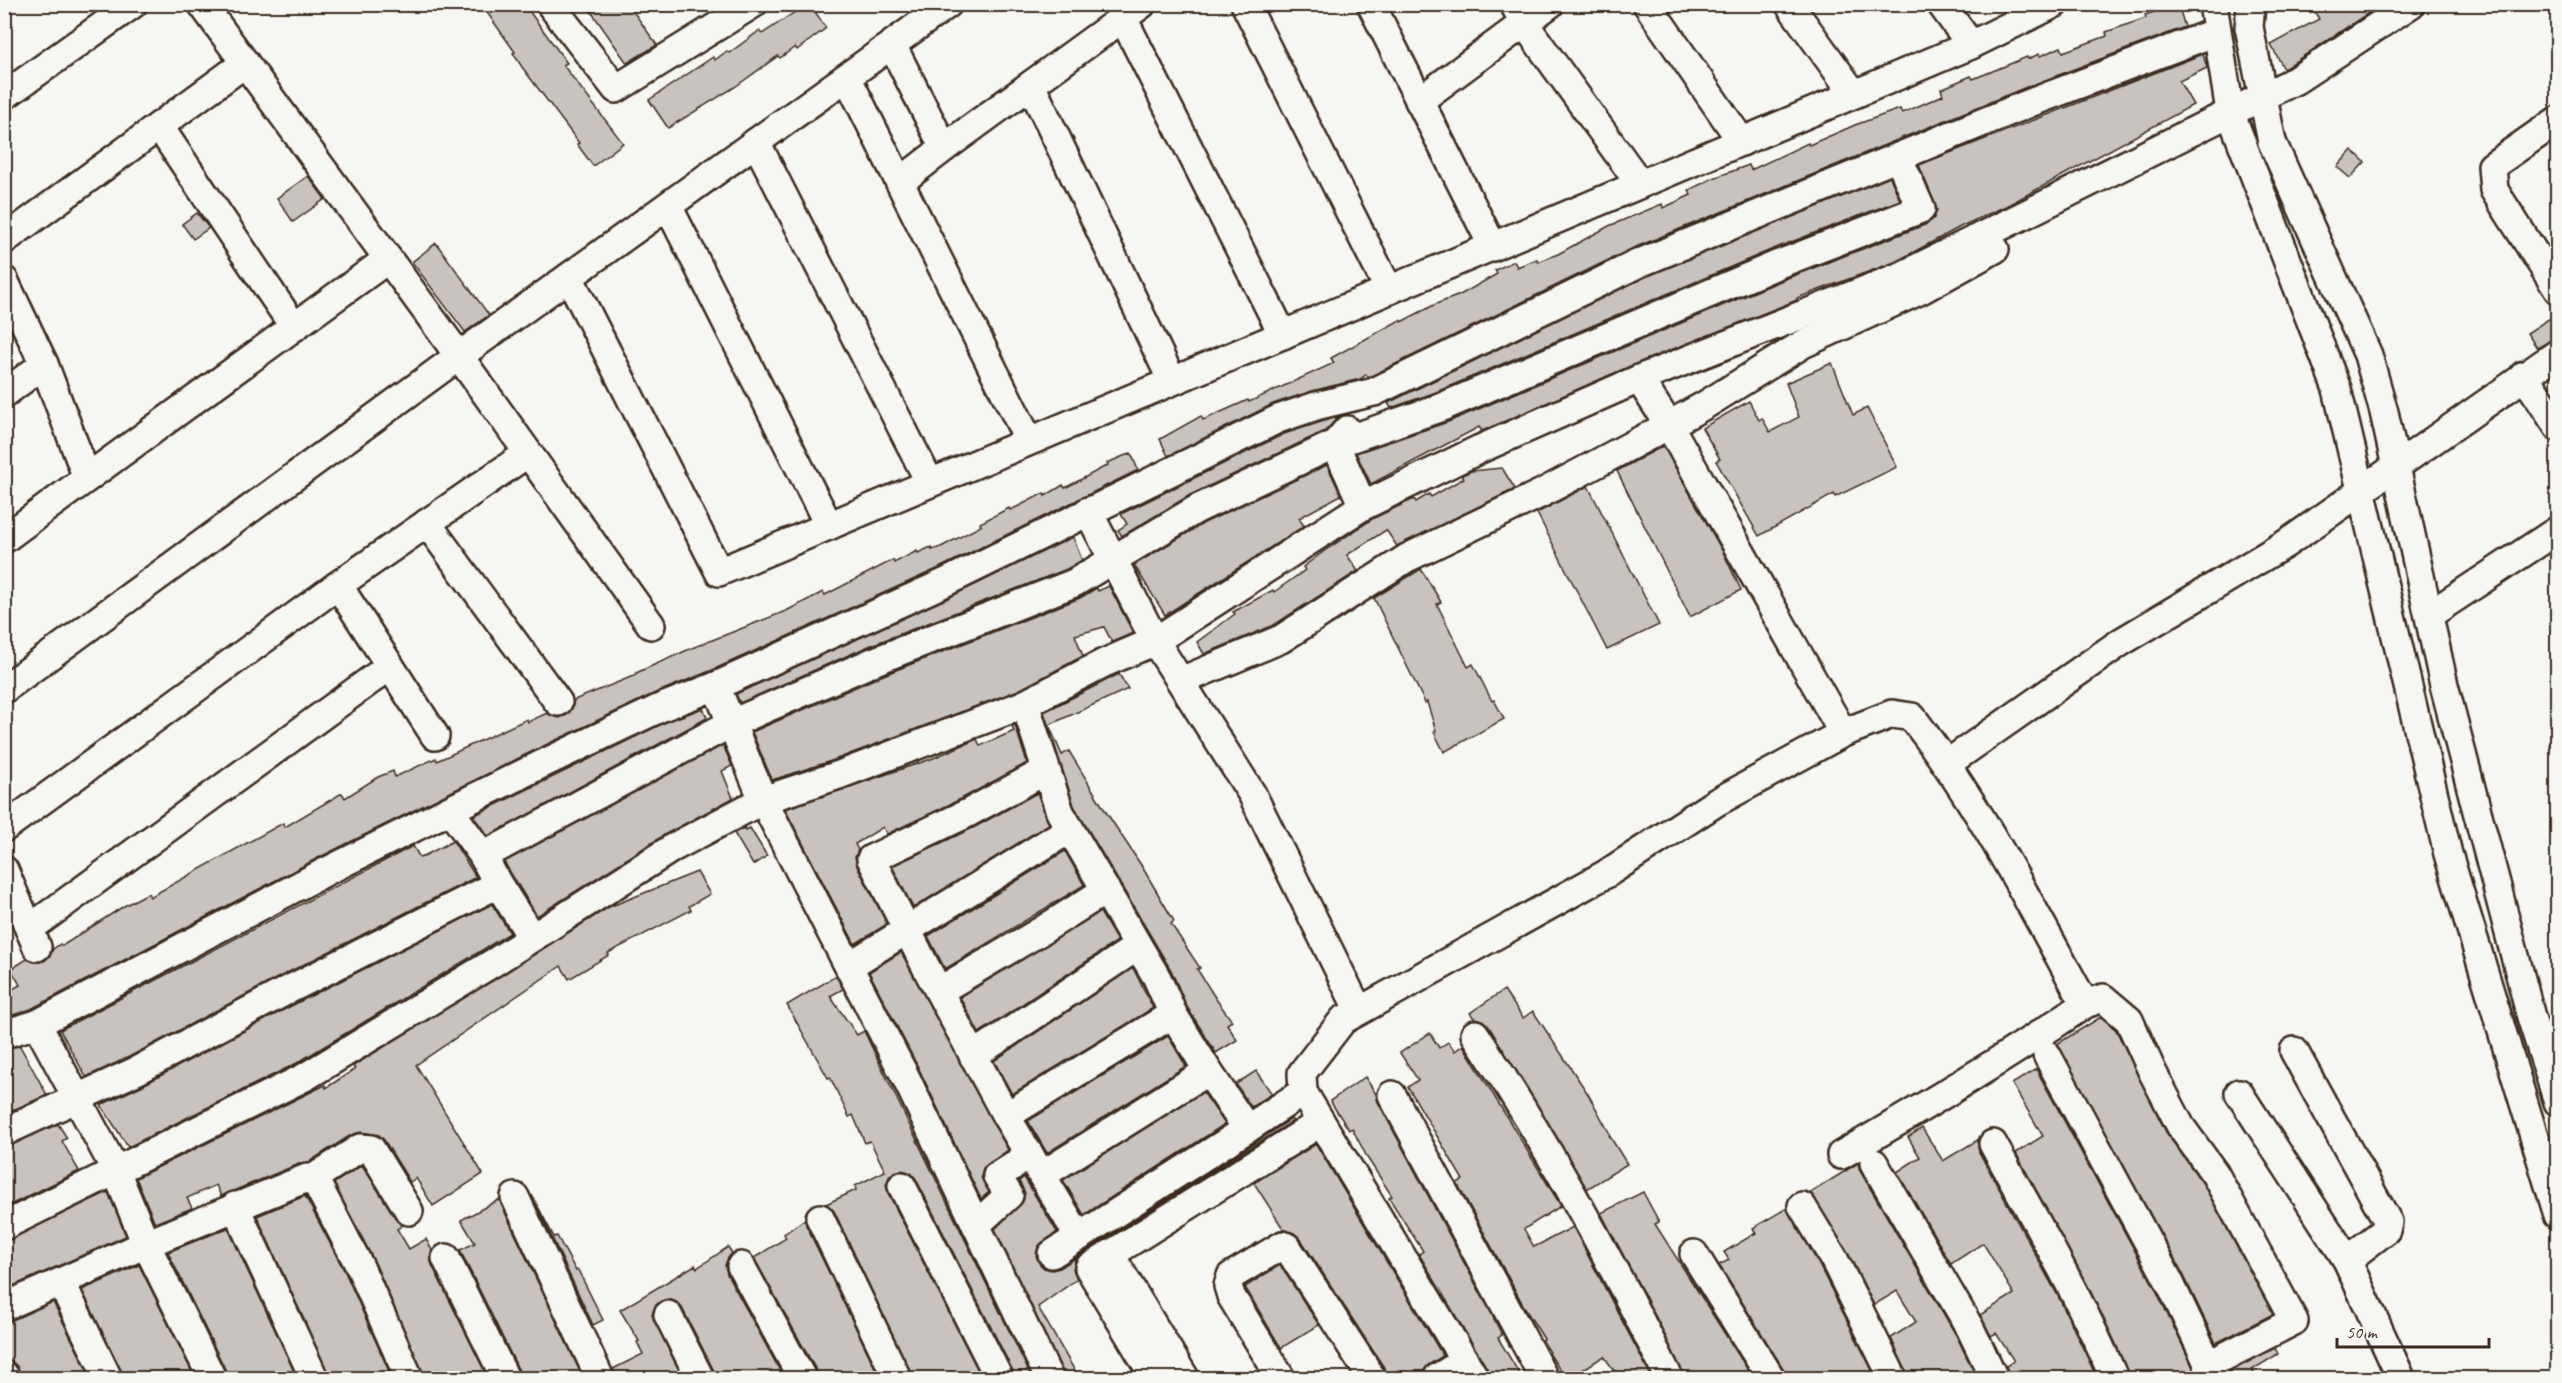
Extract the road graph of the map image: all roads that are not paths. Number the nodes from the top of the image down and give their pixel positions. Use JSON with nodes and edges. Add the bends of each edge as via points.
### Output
{"nodes":[{"id":1,"x":133,"y":4,"type":"edge"},
{"id":2,"x":202,"y":4,"type":"edge"},
{"id":3,"x":550,"y":4,"type":"edge"},
{"id":4,"x":753,"y":4,"type":"edge"},
{"id":5,"x":948,"y":4,"type":"edge"},
{"id":6,"x":1245,"y":4,"type":"edge"},
{"id":7,"x":1371,"y":4,"type":"edge"},
{"id":8,"x":1550,"y":4,"type":"edge"},
{"id":9,"x":1647,"y":4,"type":"edge"},
{"id":10,"x":1789,"y":4,"type":"edge"},
{"id":11,"x":1941,"y":4,"type":"edge"},
{"id":12,"x":2054,"y":4,"type":"edge"},
{"id":13,"x":2213,"y":4,"type":"edge"},
{"id":14,"x":2411,"y":4,"type":"edge"},
{"id":15,"x":2251,"y":5,"type":"edge"},
{"id":16,"x":1132,"y":11,"type":"edge"},
{"id":17,"x":1519,"y":14,"type":"edge"},
{"id":18,"x":2216,"y":32,"type":"junction"},
{"id":19,"x":892,"y":45,"type":"junction"},
{"id":20,"x":1971,"y":45,"type":"junction"},
{"id":21,"x":244,"y":63,"type":"junction"},
{"id":22,"x":847,"y":77,"type":"junction"},
{"id":23,"x":1031,"y":85,"type":"junction"},
{"id":24,"x":1854,"y":94,"type":"junction"},
{"id":25,"x":4,"y":96,"type":"edge"},
{"id":26,"x":2262,"y":96,"type":"junction"},
{"id":27,"x":1419,"y":101,"type":"junction"},
{"id":28,"x":2230,"y":112,"type":"junction"},
{"id":29,"x":2558,"y":120,"type":"edge"},
{"id":30,"x":159,"y":126,"type":"junction"},
{"id":31,"x":756,"y":142,"type":"junction"},
{"id":32,"x":1742,"y":142,"type":"junction"},
{"id":33,"x":944,"y":148,"type":"junction"},
{"id":34,"x":1899,"y":159,"type":"junction"},
{"id":35,"x":2176,"y":160,"type":"dead end"},
{"id":36,"x":900,"y":182,"type":"junction"},
{"id":37,"x":1640,"y":184,"type":"junction"},
{"id":38,"x":668,"y":206,"type":"junction"},
{"id":39,"x":4,"y":240,"type":"edge"},
{"id":40,"x":1492,"y":247,"type":"junction"},
{"id":41,"x":388,"y":259,"type":"junction"},
{"id":42,"x":569,"y":277,"type":"junction"},
{"id":43,"x":4,"y":280,"type":"edge"},
{"id":44,"x":1389,"y":290,"type":"junction"},
{"id":45,"x":2558,"y":290,"type":"edge"},
{"id":46,"x":294,"y":327,"type":"junction"},
{"id":47,"x":1282,"y":335,"type":"junction"},
{"id":48,"x":2558,"y":353,"type":"edge"},
{"id":49,"x":459,"y":356,"type":"junction"},
{"id":50,"x":44,"y":363,"type":"junction"},
{"id":51,"x":2524,"y":375,"type":"junction"},
{"id":52,"x":1639,"y":380,"type":"junction"},
{"id":53,"x":1172,"y":381,"type":"junction"},
{"id":54,"x":1374,"y":392,"type":"junction"},
{"id":55,"x":4,"y":394,"type":"edge"},
{"id":56,"x":1669,"y":425,"type":"junction"},
{"id":57,"x":2558,"y":427,"type":"edge"},
{"id":58,"x":1029,"y":441,"type":"junction"},
{"id":59,"x":1335,"y":444,"type":"junction"},
{"id":60,"x":528,"y":453,"type":"junction"},
{"id":61,"x":2396,"y":465,"type":"junction"},
{"id":62,"x":87,"y":478,"type":"junction"},
{"id":63,"x":930,"y":483,"type":"junction"},
{"id":64,"x":2361,"y":490,"type":"junction"},
{"id":65,"x":1363,"y":506,"type":"junction"},
{"id":66,"x":1088,"y":511,"type":"junction"},
{"id":67,"x":427,"y":523,"type":"junction"},
{"id":68,"x":829,"y":526,"type":"junction"},
{"id":69,"x":2558,"y":530,"type":"edge"},
{"id":70,"x":4,"y":539,"type":"edge"},
{"id":71,"x":1112,"y":559,"type":"junction"},
{"id":72,"x":338,"y":585,"type":"junction"},
{"id":73,"x":2429,"y":615,"type":"junction"},
{"id":74,"x":651,"y":625,"type":"dead end"},
{"id":75,"x":1155,"y":641,"type":"junction"},
{"id":76,"x":390,"y":666,"type":"junction"},
{"id":77,"x":1181,"y":681,"type":"junction"},
{"id":78,"x":716,"y":686,"type":"junction"},
{"id":79,"x":4,"y":689,"type":"edge"},
{"id":80,"x":558,"y":702,"type":"dead end"},
{"id":81,"x":1025,"y":704,"type":"junction"},
{"id":82,"x":730,"y":724,"type":"junction"},
{"id":83,"x":1843,"y":733,"type":"junction"},
{"id":84,"x":435,"y":735,"type":"dead end"},
{"id":85,"x":1948,"y":763,"type":"junction"},
{"id":86,"x":1045,"y":771,"type":"junction"},
{"id":87,"x":763,"y":800,"type":"junction"},
{"id":88,"x":450,"y":810,"type":"junction"},
{"id":89,"x":4,"y":828,"type":"edge"},
{"id":90,"x":1070,"y":829,"type":"junction"},
{"id":91,"x":483,"y":856,"type":"junction"},
{"id":92,"x":4,"y":870,"type":"edge"},
{"id":93,"x":498,"y":884,"type":"junction"},
{"id":94,"x":1106,"y":890,"type":"junction"},
{"id":95,"x":908,"y":931,"type":"junction"},
{"id":96,"x":531,"y":936,"type":"junction"},
{"id":97,"x":1137,"y":947,"type":"junction"},
{"id":98,"x":849,"y":966,"type":"junction"},
{"id":99,"x":939,"y":991,"type":"junction"},
{"id":100,"x":2085,"y":1004,"type":"junction"},
{"id":101,"x":1359,"y":1011,"type":"junction"},
{"id":102,"x":1173,"y":1014,"type":"junction"},
{"id":103,"x":37,"y":1024,"type":"junction"},
{"id":104,"x":4,"y":1034,"type":"edge"},
{"id":105,"x":1475,"y":1034,"type":"dead end"},
{"id":106,"x":2295,"y":1051,"type":"dead end"},
{"id":107,"x":2047,"y":1055,"type":"dead end"},
{"id":108,"x":973,"y":1056,"type":"junction"},
{"id":109,"x":1208,"y":1071,"type":"junction"},
{"id":110,"x":1303,"y":1092,"type":"junction"},
{"id":111,"x":2239,"y":1094,"type":"dead end"},
{"id":112,"x":1392,"y":1095,"type":"dead end"},
{"id":113,"x":76,"y":1098,"type":"junction"},
{"id":114,"x":2558,"y":1102,"type":"edge"},
{"id":115,"x":1006,"y":1116,"type":"junction"},
{"id":116,"x":1321,"y":1122,"type":"junction"},
{"id":117,"x":1247,"y":1129,"type":"junction"},
{"id":118,"x":4,"y":1132,"type":"edge"},
{"id":119,"x":1993,"y":1144,"type":"dead end"},
{"id":120,"x":1841,"y":1155,"type":"dead end"},
{"id":121,"x":1874,"y":1163,"type":"dead end"},
{"id":122,"x":1036,"y":1165,"type":"junction"},
{"id":123,"x":116,"y":1171,"type":"junction"},
{"id":124,"x":312,"y":1179,"type":"junction"},
{"id":125,"x":902,"y":1186,"type":"dead end"},
{"id":126,"x":515,"y":1197,"type":"dead end"},
{"id":127,"x":235,"y":1206,"type":"junction"},
{"id":128,"x":1803,"y":1206,"type":"dead end"},
{"id":129,"x":409,"y":1211,"type":"dead end"},
{"id":130,"x":2558,"y":1215,"type":"edge"},
{"id":131,"x":820,"y":1218,"type":"dead end"},
{"id":132,"x":976,"y":1225,"type":"junction"},
{"id":133,"x":4,"y":1226,"type":"edge"},
{"id":134,"x":1079,"y":1237,"type":"junction"},
{"id":135,"x":146,"y":1244,"type":"junction"},
{"id":136,"x":1052,"y":1254,"type":"dead end"},
{"id":137,"x":1110,"y":1254,"type":"junction"},
{"id":138,"x":1694,"y":1254,"type":"dead end"},
{"id":139,"x":446,"y":1258,"type":"dead end"},
{"id":140,"x":2348,"y":1260,"type":"junction"},
{"id":141,"x":741,"y":1266,"type":"dead end"},
{"id":142,"x":61,"y":1282,"type":"junction"},
{"id":143,"x":4,"y":1307,"type":"edge"},
{"id":144,"x":668,"y":1315,"type":"dead end"},
{"id":145,"x":1470,"y":1370,"type":"edge"},
{"id":146,"x":2211,"y":1372,"type":"edge"},
{"id":147,"x":108,"y":1378,"type":"edge"},
{"id":148,"x":212,"y":1378,"type":"edge"},
{"id":149,"x":315,"y":1378,"type":"edge"},
{"id":150,"x":409,"y":1378,"type":"edge"},
{"id":151,"x":505,"y":1378,"type":"edge"},
{"id":152,"x":600,"y":1378,"type":"edge"},
{"id":153,"x":700,"y":1378,"type":"edge"},
{"id":154,"x":802,"y":1378,"type":"edge"},
{"id":155,"x":897,"y":1378,"type":"edge"},
{"id":156,"x":999,"y":1378,"type":"edge"},
{"id":157,"x":1049,"y":1378,"type":"edge"},
{"id":158,"x":1155,"y":1378,"type":"edge"},
{"id":159,"x":1185,"y":1378,"type":"edge"},
{"id":160,"x":1281,"y":1378,"type":"edge"},
{"id":161,"x":1372,"y":1378,"type":"edge"},
{"id":162,"x":1437,"y":1378,"type":"edge"},
{"id":163,"x":1544,"y":1378,"type":"edge"},
{"id":164,"x":1669,"y":1378,"type":"edge"},
{"id":165,"x":1771,"y":1378,"type":"edge"},
{"id":166,"x":1893,"y":1378,"type":"edge"},
{"id":167,"x":1994,"y":1378,"type":"edge"},
{"id":168,"x":2114,"y":1378,"type":"edge"},
{"id":169,"x":2401,"y":1378,"type":"edge"}],
"edges":[{"from":1,"to":25,"type":"street"},
{"from":2,"to":21,"type":"street"},
{"from":3,"to":4,"type":"street","via":[[616,89]]},
{"from":5,"to":19,"type":"street"},
{"from":6,"to":44,"type":"street"},
{"from":7,"to":27,"type":"street"},
{"from":8,"to":17,"type":"street"},
{"from":9,"to":32,"type":"street"},
{"from":10,"to":24,"type":"street"},
{"from":11,"to":20,"type":"street"},
{"from":12,"to":20,"type":"street"},
{"from":13,"to":18,"type":"street"},
{"from":14,"to":26,"type":"street","via":[[2296,80]]},
{"from":15,"to":26,"type":"street","via":[[2250,27]]},
{"from":16,"to":23,"type":"street"},
{"from":16,"to":47,"type":"street"},
{"from":17,"to":27,"type":"street"},
{"from":17,"to":37,"type":"street"},
{"from":18,"to":28,"type":"street"},
{"from":18,"to":34,"type":"street"},
{"from":19,"to":22,"type":"street"},
{"from":19,"to":33,"type":"street"},
{"from":20,"to":24,"type":"street"},
{"from":21,"to":30,"type":"street"},
{"from":21,"to":41,"type":"street"},
{"from":22,"to":31,"type":"street"},
{"from":22,"to":36,"type":"street"},
{"from":23,"to":33,"type":"street"},
{"from":23,"to":53,"type":"street"},
{"from":24,"to":32,"type":"street"},
{"from":26,"to":28,"type":"street"},
{"from":26,"to":61,"type":"street","via":[[2272,142],[2368,355]]},
{"from":27,"to":40,"type":"street"},
{"from":28,"to":52,"type":"street","via":[[1901,276]]},
{"from":28,"to":64,"type":"street","via":[[2337,389]]},
{"from":29,"to":45,"type":"street","via":[[2493,166],[2494,190]]},
{"from":30,"to":39,"type":"street"},
{"from":30,"to":46,"type":"street"},
{"from":31,"to":38,"type":"street"},
{"from":31,"to":63,"type":"street"},
{"from":32,"to":37,"type":"street"},
{"from":33,"to":36,"type":"street"},
{"from":34,"to":54,"type":"street","via":[[1637,264]]},
{"from":34,"to":59,"type":"street","via":[[1921,209],[1442,407]]},
{"from":35,"to":56,"type":"street","via":[[2033,228],[1921,290],[1803,344]]},
{"from":36,"to":58,"type":"street"},
{"from":37,"to":40,"type":"street"},
{"from":38,"to":42,"type":"street"},
{"from":38,"to":68,"type":"street"},
{"from":40,"to":44,"type":"street"},
{"from":41,"to":46,"type":"street"},
{"from":41,"to":49,"type":"street"},
{"from":42,"to":49,"type":"street"},
{"from":42,"to":68,"type":"street","via":[[719,572]]},
{"from":43,"to":50,"type":"street"},
{"from":44,"to":47,"type":"street"},
{"from":46,"to":62,"type":"street"},
{"from":47,"to":53,"type":"street"},
{"from":48,"to":51,"type":"street"},
{"from":49,"to":60,"type":"street"},
{"from":49,"to":79,"type":"street"},
{"from":50,"to":55,"type":"street"},
{"from":50,"to":62,"type":"street"},
{"from":51,"to":57,"type":"street"},
{"from":51,"to":61,"type":"street"},
{"from":52,"to":56,"type":"street"},
{"from":52,"to":65,"type":"street","via":[[1480,449]]},
{"from":53,"to":58,"type":"street"},
{"from":54,"to":59,"type":"street"},
{"from":54,"to":66,"type":"street","via":[[1278,419]]},
{"from":56,"to":77,"type":"street","via":[[1540,494],[1407,558],[1281,639]]},
{"from":56,"to":83,"type":"street"},
{"from":58,"to":63,"type":"street"},
{"from":59,"to":65,"type":"street"},
{"from":59,"to":71,"type":"street","via":[[1197,509]]},
{"from":60,"to":67,"type":"street"},
{"from":60,"to":74,"type":"street"},
{"from":61,"to":64,"type":"street"},
{"from":61,"to":73,"type":"street"},
{"from":62,"to":70,"type":"street"},
{"from":63,"to":68,"type":"street"},
{"from":64,"to":85,"type":"street","via":[[2287,543],[2121,642]]},
{"from":64,"to":130,"type":"street","via":[[2448,854]]},
{"from":65,"to":75,"type":"street"},
{"from":66,"to":71,"type":"street"},
{"from":66,"to":78,"type":"street","via":[[944,583]]},
{"from":67,"to":72,"type":"street"},
{"from":67,"to":80,"type":"street"},
{"from":69,"to":73,"type":"street"},
{"from":71,"to":75,"type":"street"},
{"from":71,"to":82,"type":"street","via":[[1074,583]]},
{"from":72,"to":76,"type":"street"},
{"from":72,"to":89,"type":"street"},
{"from":73,"to":114,"type":"street","via":[[2531,1017]]},
{"from":75,"to":77,"type":"street"},
{"from":75,"to":81,"type":"street"},
{"from":76,"to":84,"type":"street"},
{"from":76,"to":92,"type":"street","via":[[33,938]]},
{"from":77,"to":101,"type":"street","via":[[1252,794]]},
{"from":78,"to":82,"type":"street"},
{"from":78,"to":88,"type":"street","via":[[650,713]]},
{"from":81,"to":86,"type":"street"},
{"from":81,"to":87,"type":"street","via":[[839,776]]},
{"from":82,"to":87,"type":"street"},
{"from":82,"to":91,"type":"street"},
{"from":83,"to":85,"type":"street","via":[[1892,714],[1912,717]]},
{"from":83,"to":101,"type":"street","via":[[1714,803],[1606,874]]},
{"from":85,"to":100,"type":"street"},
{"from":86,"to":90,"type":"street"},
{"from":86,"to":95,"type":"street","via":[[872,859]]},
{"from":87,"to":96,"type":"street","via":[[674,847]]},
{"from":87,"to":98,"type":"street"},
{"from":88,"to":91,"type":"street"},
{"from":88,"to":103,"type":"street"},
{"from":90,"to":94,"type":"street"},
{"from":90,"to":95,"type":"street"},
{"from":91,"to":93,"type":"street"},
{"from":93,"to":96,"type":"street"},
{"from":93,"to":113,"type":"street","via":[[136,1071]]},
{"from":94,"to":97,"type":"street"},
{"from":94,"to":99,"type":"street"},
{"from":95,"to":98,"type":"street"},
{"from":95,"to":99,"type":"street"},
{"from":96,"to":123,"type":"street","via":[[305,1077]]},
{"from":97,"to":102,"type":"street"},
{"from":97,"to":108,"type":"street"},
{"from":98,"to":132,"type":"street"},
{"from":99,"to":108,"type":"street"},
{"from":100,"to":120,"type":"street","via":[[1956,1088]]},
{"from":100,"to":146,"type":"street","via":[[2103,998],[2129,1020],[2181,1127],[2215,1174],[2294,1321]]},
{"from":101,"to":110,"type":"street","via":[[1343,1020],[1302,1073]]},
{"from":102,"to":109,"type":"street"},
{"from":102,"to":115,"type":"street"},
{"from":103,"to":104,"type":"street"},
{"from":103,"to":113,"type":"street"},
{"from":105,"to":164,"type":"street","via":[[1529,1117]]},
{"from":106,"to":140,"type":"street","via":[[2388,1222],[2386,1230]]},
{"from":107,"to":146,"type":"street","via":[[2169,1281]]},
{"from":108,"to":115,"type":"street"},
{"from":109,"to":117,"type":"street"},
{"from":109,"to":122,"type":"street"},
{"from":110,"to":116,"type":"street"},
{"from":110,"to":117,"type":"street"},
{"from":111,"to":140,"type":"street"},
{"from":112,"to":163,"type":"street"},
{"from":113,"to":118,"type":"street"},
{"from":113,"to":123,"type":"street"},
{"from":115,"to":122,"type":"street"},
{"from":116,"to":137,"type":"street"},
{"from":116,"to":145,"type":"street"},
{"from":117,"to":134,"type":"street"},
{"from":119,"to":168,"type":"street","via":[[2097,1338]]},
{"from":121,"to":167,"type":"street","via":[[1970,1328]]},
{"from":122,"to":132,"type":"street","via":[[997,1176],[1009,1195]]},
{"from":122,"to":134,"type":"street"},
{"from":123,"to":133,"type":"street"},
{"from":123,"to":135,"type":"street"},
{"from":124,"to":127,"type":"street"},
{"from":124,"to":129,"type":"street","via":[[360,1148],[371,1149]]},
{"from":124,"to":150,"type":"street","via":[[360,1267]]},
{"from":125,"to":156,"type":"street"},
{"from":126,"to":152,"type":"street"},
{"from":127,"to":135,"type":"street"},
{"from":127,"to":149,"type":"street"},
{"from":128,"to":166,"type":"street"},
{"from":131,"to":155,"type":"street"},
{"from":132,"to":157,"type":"street"},
{"from":134,"to":136,"type":"street"},
{"from":135,"to":142,"type":"street"},
{"from":135,"to":148,"type":"street"},
{"from":137,"to":158,"type":"street","via":[[1089,1268]]},
{"from":137,"to":159,"type":"street"},
{"from":138,"to":165,"type":"street"},
{"from":139,"to":151,"type":"street"},
{"from":140,"to":169,"type":"street"},
{"from":141,"to":154,"type":"street"},
{"from":142,"to":143,"type":"street"},
{"from":142,"to":147,"type":"street"},
{"from":144,"to":153,"type":"street"},
{"from":145,"to":162,"type":"street"},
{"from":160,"to":161,"type":"street","via":[[1228,1286],[1231,1276],[1283,1245]]}]}
